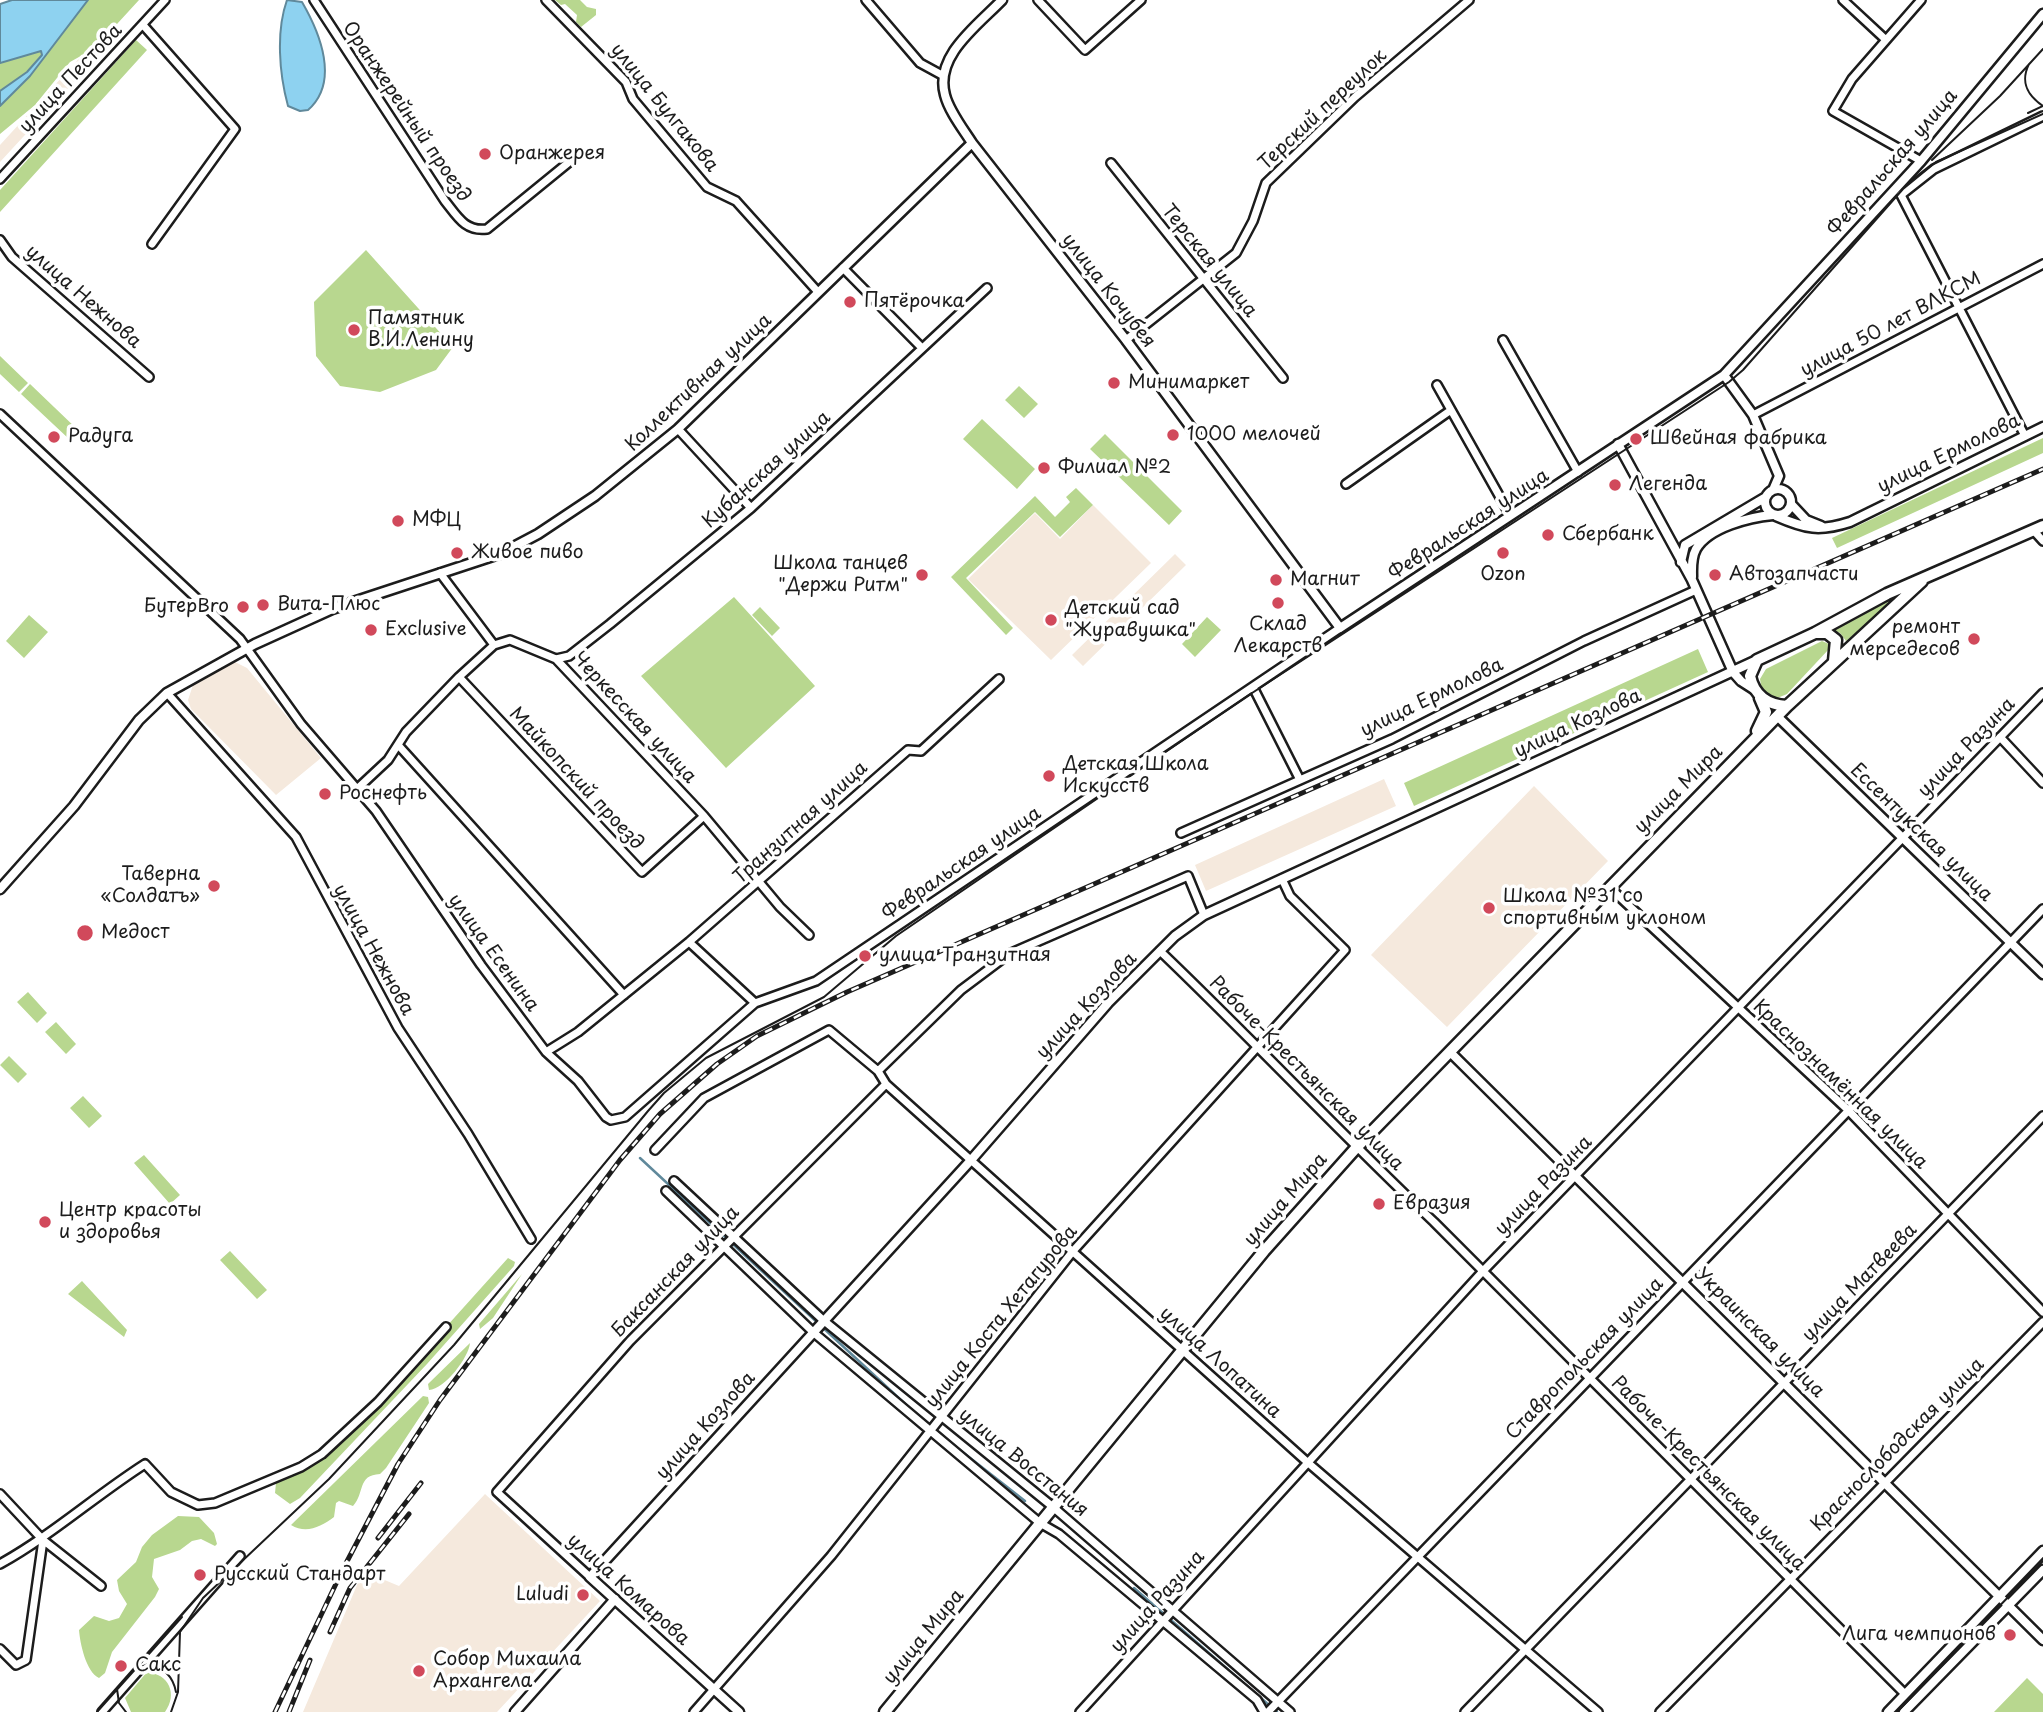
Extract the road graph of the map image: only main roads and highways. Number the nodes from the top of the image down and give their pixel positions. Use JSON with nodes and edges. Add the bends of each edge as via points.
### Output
{"nodes":[{"id":1,"x":2038,"y":528,"type":"edge"},
{"id":2,"x":1922,"y":581,"type":"junction"},
{"id":3,"x":1815,"y":633,"type":"junction"},
{"id":4,"x":1834,"y":662,"type":"junction"},
{"id":5,"x":1757,"y":692,"type":"junction"},
{"id":6,"x":1787,"y":706,"type":"junction"},
{"id":7,"x":1750,"y":744,"type":"junction"},
{"id":8,"x":885,"y":1712,"type":"edge"}],
"edges":[{"from":1,"to":2,"type":"main road"},
{"from":2,"to":3,"type":"main road","via":[[1887,594]]},
{"from":2,"to":4,"type":"main road","name":"улица Мира"},
{"from":3,"to":4,"type":"main road","via":[[1836,640]]},
{"from":3,"to":5,"type":"main road","name":"улица Мира","via":[[1757,660],[1750,676]]},
{"from":4,"to":6,"type":"main road","name":"улица Мира"},
{"from":5,"to":6,"type":"main road","via":[[1774,704]]},
{"from":5,"to":7,"type":"main road","name":"улица Мира","via":[[1765,718]]},
{"from":6,"to":7,"type":"main road","name":"улица Мира"},
{"from":7,"to":8,"type":"main road","name":"улица Мира","via":[[1356,1147]]}]}
